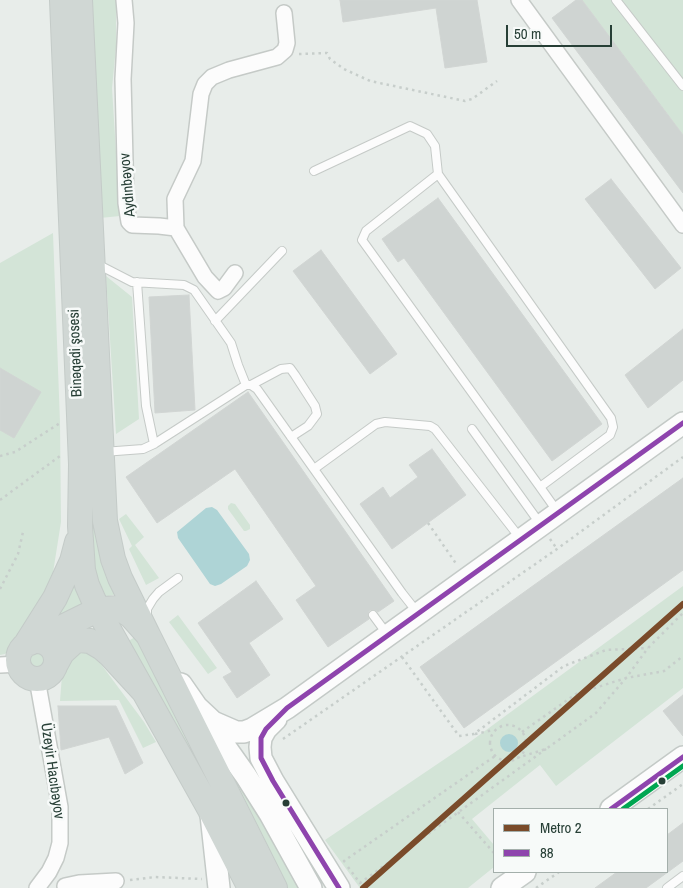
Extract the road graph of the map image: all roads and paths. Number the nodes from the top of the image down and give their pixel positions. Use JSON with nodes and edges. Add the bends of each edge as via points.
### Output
{"nodes":[{"id":1,"x":62,"y":0,"type":"edge"},
{"id":2,"x":80,"y":0,"type":"edge"},
{"id":3,"x":124,"y":0,"type":"edge"},
{"id":4,"x":519,"y":0,"type":"edge"},
{"id":5,"x":616,"y":0,"type":"edge"},
{"id":6,"x":284,"y":13,"type":"dead end"},
{"id":7,"x":286,"y":50,"type":"junction"},
{"id":8,"x":497,"y":80,"type":"dead end"},
{"id":9,"x":683,"y":86,"type":"edge"},
{"id":10,"x":314,"y":170,"type":"dead end"},
{"id":11,"x":438,"y":174,"type":"junction"},
{"id":12,"x":683,"y":225,"type":"edge"},
{"id":13,"x":176,"y":228,"type":"junction"},
{"id":14,"x":282,"y":251,"type":"dead end"},
{"id":15,"x":93,"y":262,"type":"junction"},
{"id":16,"x":235,"y":273,"type":"dead end"},
{"id":17,"x":137,"y":282,"type":"junction"},
{"id":18,"x":215,"y":321,"type":"junction"},
{"id":19,"x":249,"y":385,"type":"junction"},
{"id":20,"x":60,"y":423,"type":"dead end"},
{"id":21,"x":683,"y":423,"type":"edge"},
{"id":22,"x":472,"y":429,"type":"dead end"},
{"id":23,"x":292,"y":438,"type":"junction"},
{"id":24,"x":154,"y":444,"type":"junction"},
{"id":25,"x":101,"y":452,"type":"junction"},
{"id":26,"x":0,"y":456,"type":"edge"},
{"id":27,"x":60,"y":456,"type":"dead end"},
{"id":28,"x":683,"y":458,"type":"edge"},
{"id":29,"x":314,"y":469,"type":"junction"},
{"id":30,"x":540,"y":488,"type":"junction"},
{"id":31,"x":0,"y":500,"type":"edge"},
{"id":32,"x":558,"y":512,"type":"junction"},
{"id":33,"x":428,"y":523,"type":"dead end"},
{"id":34,"x":541,"y":525,"type":"junction"},
{"id":35,"x":80,"y":526,"type":"junction"},
{"id":36,"x":23,"y":532,"type":"dead end"},
{"id":37,"x":521,"y":540,"type":"junction"},
{"id":38,"x":178,"y":578,"type":"dead end"},
{"id":39,"x":467,"y":578,"type":"junction"},
{"id":40,"x":0,"y":589,"type":"edge"},
{"id":41,"x":98,"y":610,"type":"junction"},
{"id":42,"x":418,"y":613,"type":"junction"},
{"id":43,"x":683,"y":614,"type":"edge"},
{"id":44,"x":373,"y":615,"type":"dead end"},
{"id":45,"x":388,"y":635,"type":"junction"},
{"id":46,"x":152,"y":642,"type":"junction"},
{"id":47,"x":648,"y":648,"type":"junction"},
{"id":48,"x":18,"y":655,"type":"edge"},
{"id":49,"x":683,"y":656,"type":"edge"},
{"id":50,"x":402,"y":657,"type":"junction"},
{"id":51,"x":56,"y":664,"type":"junction"},
{"id":52,"x":626,"y":678,"type":"junction"},
{"id":53,"x":37,"y":679,"type":"junction"},
{"id":54,"x":144,"y":692,"type":"junction"},
{"id":55,"x":197,"y":707,"type":"junction"},
{"id":56,"x":287,"y":708,"type":"junction"},
{"id":57,"x":495,"y":730,"type":"junction"},
{"id":58,"x":522,"y":732,"type":"junction"},
{"id":59,"x":474,"y":734,"type":"junction"},
{"id":60,"x":282,"y":739,"type":"dead end"},
{"id":61,"x":546,"y":750,"type":"junction"},
{"id":62,"x":495,"y":756,"type":"junction"},
{"id":63,"x":683,"y":757,"type":"edge"},
{"id":64,"x":517,"y":758,"type":"junction"},
{"id":65,"x":683,"y":784,"type":"edge"},
{"id":66,"x":612,"y":808,"type":"edge"},
{"id":67,"x":649,"y":808,"type":"edge"},
{"id":68,"x":210,"y":810,"type":"junction"},
{"id":69,"x":458,"y":812,"type":"junction"},
{"id":70,"x":493,"y":852,"type":"edge"},
{"id":71,"x":338,"y":854,"type":"dead end"},
{"id":72,"x":344,"y":861,"type":"junction"},
{"id":73,"x":49,"y":872,"type":"junction"},
{"id":74,"x":524,"y":873,"type":"edge"},
{"id":75,"x":558,"y":873,"type":"edge"},
{"id":76,"x":683,"y":876,"type":"edge"},
{"id":77,"x":155,"y":877,"type":"dead end"},
{"id":78,"x":121,"y":881,"type":"joint"},
{"id":79,"x":66,"y":887,"type":"edge"},
{"id":80,"x":36,"y":888,"type":"edge"},
{"id":81,"x":219,"y":888,"type":"edge"},
{"id":82,"x":250,"y":888,"type":"edge"},
{"id":83,"x":275,"y":888,"type":"edge"},
{"id":84,"x":311,"y":888,"type":"edge"},
{"id":85,"x":339,"y":888,"type":"edge"},
{"id":86,"x":502,"y":888,"type":"edge"},
{"id":87,"x":536,"y":888,"type":"edge"},
{"id":88,"x":667,"y":888,"type":"edge"}],
"edges":[{"from":1,"to":35,"type":"main road","name":"Binəqədi şosesi","via":[[81,464]]},
{"from":2,"to":15,"type":"main road","name":"Binəqədi şosesi"},
{"from":3,"to":13,"type":"street","name":"Aydınbəyov","via":[[123,79],[129,222],[132,225]]},
{"from":4,"to":12,"type":"street"},
{"from":5,"to":9,"type":"lane"},
{"from":6,"to":7,"type":"street"},
{"from":7,"to":8,"type":"path","via":[[300,54],[327,53],[344,69],[370,81],[466,101]]},
{"from":7,"to":13,"type":"street","via":[[277,57],[212,77],[205,84],[193,161],[175,199]]},
{"from":10,"to":11,"type":"lane","via":[[410,126],[427,134],[435,146]]},
{"from":11,"to":30,"type":"lane","via":[[610,418],[613,427],[610,435]]},
{"from":11,"to":30,"type":"lane","via":[[366,231],[362,240]]},
{"from":13,"to":16,"type":"street","via":[[218,291]]},
{"from":14,"to":18,"type":"lane"},
{"from":15,"to":17,"type":"lane"},
{"from":15,"to":25,"type":"main road","name":"Binəqədi şosesi"},
{"from":17,"to":18,"type":"lane","via":[[184,285],[194,290]]},
{"from":17,"to":24,"type":"lane","via":[[146,406]]},
{"from":18,"to":19,"type":"lane","via":[[231,343]]},
{"from":19,"to":23,"type":"lane","via":[[257,389]]},
{"from":19,"to":23,"type":"lane","via":[[290,368],[318,414]]},
{"from":19,"to":24,"type":"lane"},
{"from":20,"to":26,"type":"path","via":[[15,452]]},
{"from":21,"to":32,"type":"main road"},
{"from":22,"to":34,"type":"lane"},
{"from":23,"to":29,"type":"lane"},
{"from":24,"to":25,"type":"lane","via":[[135,450]]},
{"from":25,"to":46,"type":"main road","name":"Binəqədi şosesi","via":[[105,521],[113,559]]},
{"from":27,"to":31,"type":"path"},
{"from":28,"to":50,"type":"path"},
{"from":29,"to":37,"type":"lane","via":[[376,424],[430,426]]},
{"from":29,"to":42,"type":"lane"},
{"from":30,"to":32,"type":"lane"},
{"from":32,"to":34,"type":"main road"},
{"from":33,"to":39,"type":"path"},
{"from":34,"to":37,"type":"main road"},
{"from":35,"to":41,"type":"main road","name":"Binəqədi şosesi","via":[[83,570]]},
{"from":35,"to":48,"type":"main road","via":[[72,561],[63,581]]},
{"from":36,"to":40,"type":"path","via":[[18,554]]},
{"from":37,"to":39,"type":"main road"},
{"from":38,"to":46,"type":"lane","via":[[159,592],[148,609],[146,618]]},
{"from":39,"to":42,"type":"main road"},
{"from":41,"to":46,"type":"main road","via":[[119,608],[126,612]]},
{"from":41,"to":48,"type":"main road"},
{"from":41,"to":54,"type":"main road","name":"Binəqədi şosesi"},
{"from":42,"to":45,"type":"main road"},
{"from":43,"to":47,"type":"path"},
{"from":44,"to":45,"type":"lane"},
{"from":45,"to":56,"type":"main road"},
{"from":46,"to":55,"type":"main road"},
{"from":46,"to":83,"type":"main road","name":"Binəqədi şosesi"},
{"from":47,"to":52,"type":"path"},
{"from":47,"to":59,"type":"path","via":[[606,650],[564,666]]},
{"from":48,"to":51,"type":"main road","via":[[42,642],[55,652]]},
{"from":48,"to":53,"type":"main road","via":[[26,674]]},
{"from":49,"to":52,"type":"path","via":[[664,671]]},
{"from":50,"to":59,"type":"path","via":[[459,736]]},
{"from":50,"to":60,"type":"path"},
{"from":51,"to":53,"type":"main road","via":[[49,675]]},
{"from":51,"to":54,"type":"main road","via":[[74,642],[90,641],[110,655]]},
{"from":52,"to":58,"type":"path","via":[[576,694]]},
{"from":52,"to":61,"type":"path","via":[[596,713]]},
{"from":53,"to":73,"type":"street","name":"Üzeyir Hacıbəyov","via":[[60,807],[60,843]]},
{"from":54,"to":68,"type":"main road"},
{"from":55,"to":56,"type":"main road","via":[[213,722],[236,732],[252,729]]},
{"from":55,"to":84,"type":"main road","via":[[270,814]]},
{"from":56,"to":85,"type":"main road","via":[[266,729],[260,747],[261,758]]},
{"from":57,"to":58,"type":"path","via":[[506,725]]},
{"from":57,"to":59,"type":"path"},
{"from":57,"to":62,"type":"path","via":[[490,746]]},
{"from":58,"to":64,"type":"path","via":[[525,749]]},
{"from":61,"to":64,"type":"path"},
{"from":61,"to":69,"type":"path"},
{"from":62,"to":64,"type":"path","via":[[506,761]]},
{"from":62,"to":72,"type":"path"},
{"from":63,"to":66,"type":"main road"},
{"from":65,"to":67,"type":"path"},
{"from":68,"to":81,"type":"main road"},
{"from":68,"to":82,"type":"main road"},
{"from":69,"to":70,"type":"path"},
{"from":69,"to":72,"type":"path","via":[[360,883]]},
{"from":71,"to":72,"type":"path"},
{"from":73,"to":79,"type":"street"},
{"from":73,"to":80,"type":"street","name":"Üzeyir Hacıbəyov"},
{"from":74,"to":86,"type":"main road"},
{"from":75,"to":87,"type":"path"},
{"from":76,"to":88,"type":"lane"},
{"from":77,"to":78,"type":"path"},
{"from":78,"to":79,"type":"street","via":[[79,883]]}]}
